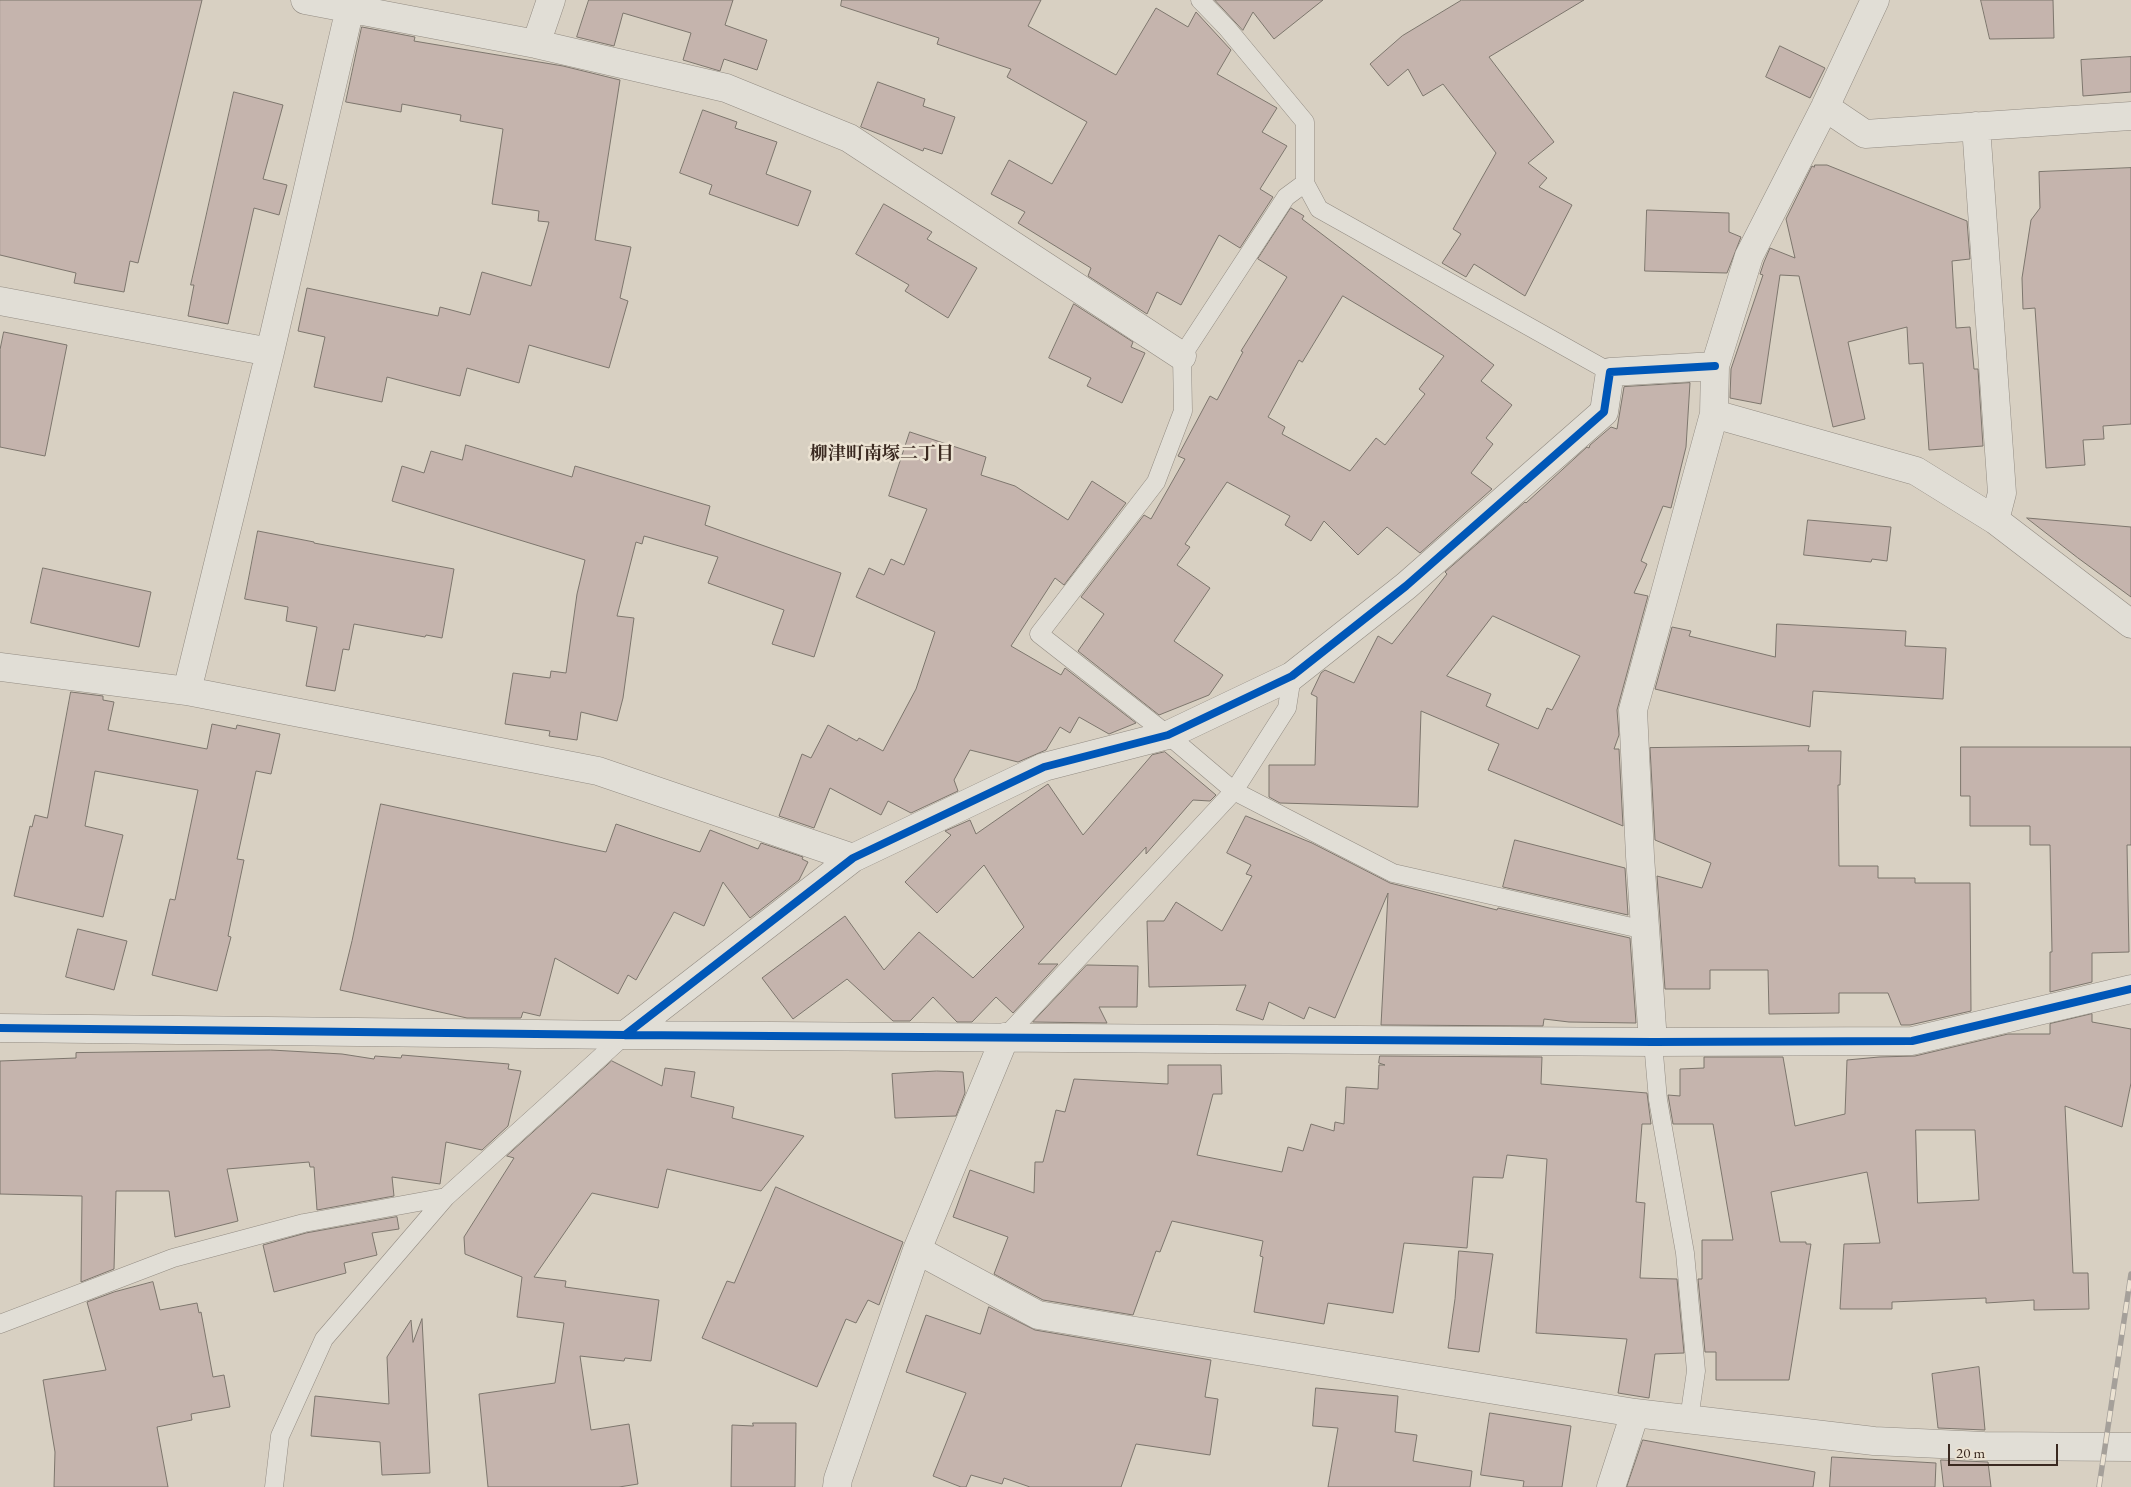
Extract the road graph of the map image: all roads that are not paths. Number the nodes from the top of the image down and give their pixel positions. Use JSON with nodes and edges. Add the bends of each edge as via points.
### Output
{"nodes":[{"id":1,"x":305,"y":0,"type":"edge"},
{"id":2,"x":551,"y":0,"type":"edge"},
{"id":3,"x":1200,"y":0,"type":"edge"},
{"id":4,"x":1875,"y":0,"type":"edge"},
{"id":5,"x":350,"y":8,"type":"junction"},
{"id":6,"x":536,"y":44,"type":"junction"},
{"id":7,"x":1825,"y":107,"type":"junction"},
{"id":8,"x":2131,"y":116,"type":"edge"},
{"id":9,"x":1976,"y":126,"type":"junction"},
{"id":10,"x":1305,"y":183,"type":"junction"},
{"id":11,"x":0,"y":301,"type":"edge"},
{"id":12,"x":270,"y":352,"type":"junction"},
{"id":13,"x":1182,"y":356,"type":"junction"},
{"id":14,"x":1715,"y":366,"type":"junction"},
{"id":15,"x":1610,"y":372,"type":"junction"},
{"id":16,"x":1714,"y":414,"type":"junction"},
{"id":17,"x":1995,"y":520,"type":"junction"},
{"id":18,"x":2131,"y":624,"type":"edge"},
{"id":19,"x":0,"y":667,"type":"edge"},
{"id":20,"x":1292,"y":676,"type":"junction"},
{"id":21,"x":187,"y":691,"type":"junction"},
{"id":22,"x":1168,"y":735,"type":"junction"},
{"id":23,"x":1234,"y":791,"type":"junction"},
{"id":24,"x":853,"y":858,"type":"junction"},
{"id":25,"x":1645,"y":930,"type":"junction"},
{"id":26,"x":2131,"y":989,"type":"edge"},
{"id":27,"x":0,"y":1028,"type":"edge"},
{"id":28,"x":625,"y":1035,"type":"junction"},
{"id":29,"x":1005,"y":1037,"type":"junction"},
{"id":30,"x":1653,"y":1042,"type":"junction"},
{"id":31,"x":446,"y":1197,"type":"junction"},
{"id":32,"x":917,"y":1250,"type":"junction"},
{"id":33,"x":0,"y":1324,"type":"edge"},
{"id":34,"x":1634,"y":1413,"type":"junction"},
{"id":35,"x":1689,"y":1419,"type":"junction"},
{"id":36,"x":2131,"y":1447,"type":"edge"},
{"id":37,"x":274,"y":1487,"type":"edge"},
{"id":38,"x":837,"y":1487,"type":"edge"},
{"id":39,"x":1611,"y":1487,"type":"edge"}],
"edges":[{"from":1,"to":5,"type":"street"},
{"from":2,"to":6,"type":"street"},
{"from":3,"to":10,"type":"lane","via":[[1305,122]]},
{"from":4,"to":7,"type":"street"},
{"from":5,"to":6,"type":"street"},
{"from":5,"to":12,"type":"street"},
{"from":6,"to":13,"type":"street","via":[[726,88],[850,138]]},
{"from":7,"to":9,"type":"street","via":[[1865,134]]},
{"from":7,"to":14,"type":"street","via":[[1749,256]]},
{"from":8,"to":9,"type":"street"},
{"from":9,"to":17,"type":"street","via":[[2002,493]]},
{"from":10,"to":13,"type":"lane","via":[[1286,197]]},
{"from":10,"to":15,"type":"lane","via":[[1319,209]]},
{"from":11,"to":12,"type":"street"},
{"from":12,"to":21,"type":"street"},
{"from":13,"to":22,"type":"lane","via":[[1183,411],[1156,482],[1040,634]]},
{"from":14,"to":15,"type":"street"},
{"from":14,"to":16,"type":"street"},
{"from":15,"to":20,"type":"street","via":[[1604,412],[1406,586]]},
{"from":16,"to":17,"type":"street","via":[[1916,472]]},
{"from":16,"to":25,"type":"street","via":[[1633,710]]},
{"from":17,"to":18,"type":"street"},
{"from":19,"to":21,"type":"street"},
{"from":20,"to":22,"type":"street"},
{"from":20,"to":23,"type":"lane","via":[[1287,708]]},
{"from":21,"to":24,"type":"street","via":[[598,771]]},
{"from":22,"to":23,"type":"lane"},
{"from":22,"to":24,"type":"street","via":[[1044,767]]},
{"from":23,"to":25,"type":"lane","via":[[1393,873]]},
{"from":23,"to":29,"type":"lane"},
{"from":24,"to":28,"type":"street"},
{"from":25,"to":30,"type":"street"},
{"from":26,"to":30,"type":"street","via":[[1912,1041]]},
{"from":27,"to":28,"type":"street"},
{"from":28,"to":29,"type":"street"},
{"from":28,"to":31,"type":"lane"},
{"from":29,"to":30,"type":"street"},
{"from":29,"to":32,"type":"street"},
{"from":30,"to":35,"type":"lane","via":[[1658,1100],[1686,1263],[1696,1370]]},
{"from":31,"to":33,"type":"lane","via":[[304,1223],[173,1258]]},
{"from":31,"to":37,"type":"lane","via":[[324,1339],[280,1436]]},
{"from":32,"to":34,"type":"street","via":[[1038,1315]]},
{"from":32,"to":38,"type":"street"},
{"from":34,"to":35,"type":"street"},
{"from":34,"to":39,"type":"street"},
{"from":35,"to":36,"type":"street","via":[[1874,1441]]}]}
